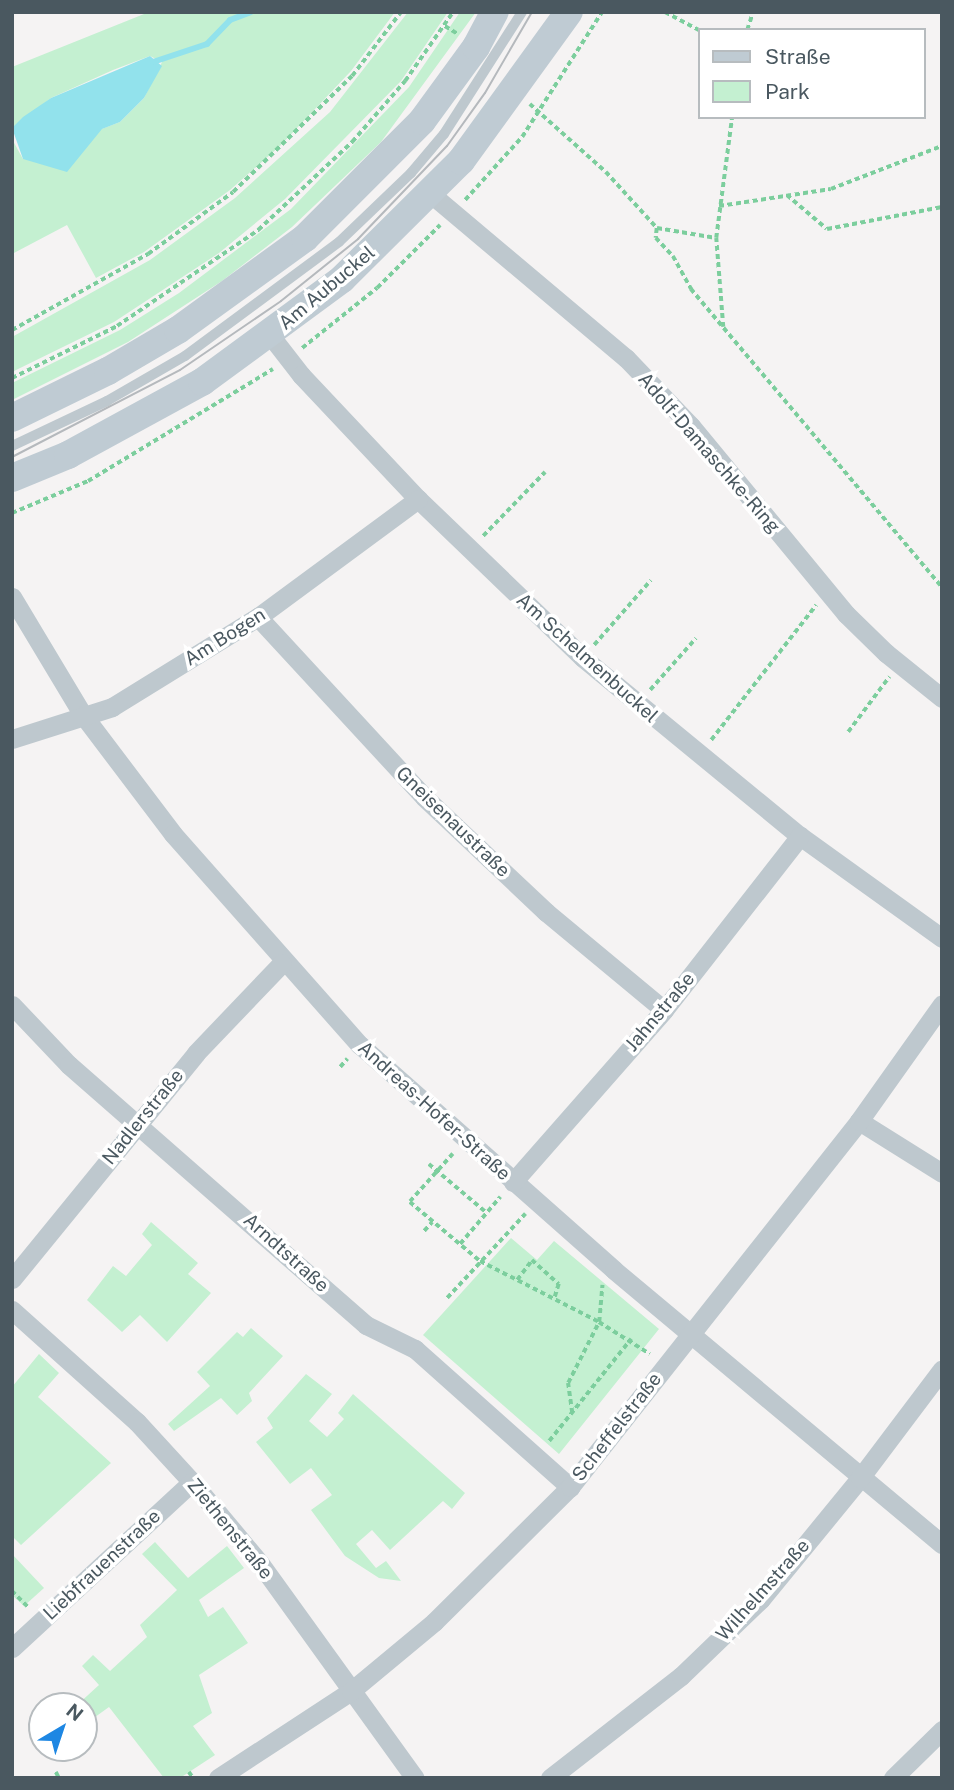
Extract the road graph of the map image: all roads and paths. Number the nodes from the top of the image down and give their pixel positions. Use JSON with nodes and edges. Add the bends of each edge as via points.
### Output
{"nodes":[{"id":1,"x":401,"y":12,"type":"edge"},
{"id":2,"x":453,"y":12,"type":"edge"},
{"id":3,"x":495,"y":12,"type":"edge"},
{"id":4,"x":522,"y":12,"type":"edge"},
{"id":5,"x":569,"y":12,"type":"edge"},
{"id":6,"x":665,"y":12,"type":"edge"},
{"id":7,"x":445,"y":26,"type":"junction"},
{"id":8,"x":698,"y":30,"type":"edge"},
{"id":9,"x":464,"y":38,"type":"dead end"},
{"id":10,"x":530,"y":104,"type":"dead end"},
{"id":11,"x":732,"y":119,"type":"edge"},
{"id":12,"x":942,"y":146,"type":"edge"},
{"id":13,"x":787,"y":195,"type":"junction"},
{"id":14,"x":439,"y":200,"type":"junction"},
{"id":15,"x":719,"y":206,"type":"junction"},
{"id":16,"x":942,"y":207,"type":"edge"},
{"id":17,"x":657,"y":228,"type":"junction"},
{"id":18,"x":716,"y":238,"type":"junction"},
{"id":19,"x":723,"y":329,"type":"junction"},
{"id":20,"x":12,"y":330,"type":"edge"},
{"id":21,"x":270,"y":335,"type":"junction"},
{"id":22,"x":12,"y":378,"type":"edge"},
{"id":23,"x":12,"y":418,"type":"edge"},
{"id":24,"x":12,"y":446,"type":"edge"},
{"id":25,"x":545,"y":472,"type":"dead end"},
{"id":26,"x":12,"y":478,"type":"edge"},
{"id":27,"x":418,"y":499,"type":"junction"},
{"id":28,"x":470,"y":550,"type":"junction"},
{"id":29,"x":652,"y":580,"type":"dead end"},
{"id":30,"x":942,"y":587,"type":"edge"},
{"id":31,"x":828,"y":591,"type":"junction"},
{"id":32,"x":12,"y":597,"type":"edge"},
{"id":33,"x":258,"y":617,"type":"junction"},
{"id":34,"x":696,"y":638,"type":"dead end"},
{"id":35,"x":583,"y":657,"type":"junction"},
{"id":36,"x":898,"y":664,"type":"junction"},
{"id":37,"x":942,"y":698,"type":"edge"},
{"id":38,"x":637,"y":705,"type":"junction"},
{"id":39,"x":83,"y":715,"type":"junction"},
{"id":40,"x":848,"y":732,"type":"dead end"},
{"id":41,"x":12,"y":739,"type":"edge"},
{"id":42,"x":699,"y":755,"type":"junction"},
{"id":43,"x":800,"y":836,"type":"junction"},
{"id":44,"x":942,"y":938,"type":"edge"},
{"id":45,"x":282,"y":963,"type":"junction"},
{"id":46,"x":942,"y":1004,"type":"edge"},
{"id":47,"x":12,"y":1005,"type":"edge"},
{"id":48,"x":664,"y":1010,"type":"junction"},
{"id":49,"x":859,"y":1121,"type":"junction"},
{"id":50,"x":138,"y":1125,"type":"junction"},
{"id":51,"x":465,"y":1140,"type":"junction"},
{"id":52,"x":429,"y":1164,"type":"dead end"},
{"id":53,"x":438,"y":1171,"type":"junction"},
{"id":54,"x":942,"y":1173,"type":"edge"},
{"id":55,"x":513,"y":1182,"type":"junction"},
{"id":56,"x":536,"y":1202,"type":"junction"},
{"id":57,"x":486,"y":1213,"type":"junction"},
{"id":58,"x":432,"y":1222,"type":"junction"},
{"id":59,"x":424,"y":1231,"type":"dead end"},
{"id":60,"x":459,"y":1244,"type":"junction"},
{"id":61,"x":481,"y":1261,"type":"junction"},
{"id":62,"x":614,"y":1269,"type":"junction"},
{"id":63,"x":12,"y":1279,"type":"edge"},
{"id":64,"x":517,"y":1280,"type":"junction"},
{"id":65,"x":447,"y":1298,"type":"dead end"},
{"id":66,"x":554,"y":1300,"type":"junction"},
{"id":67,"x":12,"y":1310,"type":"edge"},
{"id":68,"x":599,"y":1322,"type":"junction"},
{"id":69,"x":691,"y":1334,"type":"junction"},
{"id":70,"x":631,"y":1339,"type":"junction"},
{"id":71,"x":665,"y":1366,"type":"junction"},
{"id":72,"x":942,"y":1369,"type":"edge"},
{"id":73,"x":572,"y":1413,"type":"junction"},
{"id":74,"x":535,"y":1458,"type":"junction"},
{"id":75,"x":860,"y":1478,"type":"junction"},
{"id":76,"x":192,"y":1482,"type":"junction"},
{"id":77,"x":570,"y":1487,"type":"junction"},
{"id":78,"x":942,"y":1544,"type":"edge"},
{"id":79,"x":12,"y":1648,"type":"edge"},
{"id":80,"x":351,"y":1691,"type":"junction"},
{"id":81,"x":942,"y":1730,"type":"edge"},
{"id":82,"x":56,"y":1772,"type":"dead end"},
{"id":83,"x":190,"y":1772,"type":"dead end"},
{"id":84,"x":901,"y":1775,"type":"edge"},
{"id":85,"x":59,"y":1778,"type":"edge"},
{"id":86,"x":193,"y":1778,"type":"edge"},
{"id":87,"x":218,"y":1778,"type":"edge"},
{"id":88,"x":415,"y":1778,"type":"edge"},
{"id":89,"x":550,"y":1778,"type":"edge"}],
"edges":[{"from":1,"to":20,"type":"path","via":[[352,76],[299,133],[233,192],[148,254]]},
{"from":2,"to":7,"type":"path"},
{"from":3,"to":23,"type":"main road","via":[[476,47],[422,121],[305,238],[178,330]]},
{"from":4,"to":24,"type":"lane","via":[[444,134],[339,242],[185,356],[107,401]]},
{"from":5,"to":14,"type":"main road","name":"Am Aubuckel"},
{"from":6,"to":8,"type":"path"},
{"from":7,"to":9,"type":"path"},
{"from":7,"to":22,"type":"path","via":[[352,142],[258,230],[117,327]]},
{"from":10,"to":17,"type":"path","via":[[606,172]]},
{"from":11,"to":15,"type":"path"},
{"from":12,"to":13,"type":"path","via":[[831,189]]},
{"from":13,"to":15,"type":"path"},
{"from":13,"to":16,"type":"path","via":[[827,229]]},
{"from":14,"to":21,"type":"main road","name":"Am Aubuckel"},
{"from":14,"to":31,"type":"street","name":"Adolf-Damaschke-Ring","via":[[626,358],[691,426]]},
{"from":15,"to":18,"type":"path"},
{"from":17,"to":18,"type":"path"},
{"from":17,"to":19,"type":"path","via":[[656,238]]},
{"from":18,"to":19,"type":"path"},
{"from":19,"to":30,"type":"path"},
{"from":21,"to":26,"type":"main road","name":"Am Aubuckel","via":[[135,420]]},
{"from":21,"to":27,"type":"street","name":"Am Schelmenbuckel","via":[[301,375]]},
{"from":25,"to":28,"type":"path"},
{"from":27,"to":28,"type":"street","name":"Am Schelmenbuckel"},
{"from":27,"to":33,"type":"street","name":"Am Bogen"},
{"from":28,"to":35,"type":"street","name":"Am Schelmenbuckel"},
{"from":29,"to":35,"type":"path"},
{"from":31,"to":36,"type":"street","name":"Adolf-Damaschke-Ring"},
{"from":31,"to":42,"type":"path"},
{"from":32,"to":39,"type":"street","name":"Andreas-Hofer-Straße"},
{"from":33,"to":39,"type":"street","name":"Am Bogen","via":[[112,707]]},
{"from":33,"to":48,"type":"street","name":"Gneisenaustraße","via":[[424,797],[546,912]]},
{"from":34,"to":38,"type":"path"},
{"from":35,"to":38,"type":"street","name":"Am Schelmenbuckel"},
{"from":36,"to":37,"type":"street","name":"Adolf-Damaschke-Ring"},
{"from":36,"to":40,"type":"path"},
{"from":38,"to":42,"type":"street","name":"Am Schelmenbuckel"},
{"from":39,"to":41,"type":"street","name":"Am Bogen"},
{"from":39,"to":45,"type":"street","name":"Andreas-Hofer-Straße","via":[[173,834]]},
{"from":42,"to":43,"type":"street","name":"Am Schelmenbuckel"},
{"from":43,"to":44,"type":"street","name":"Am Schelmenbuckel"},
{"from":43,"to":48,"type":"street","name":"Jahnstraße"},
{"from":45,"to":50,"type":"street","name":"Nadlerstraße","via":[[218,1028]]},
{"from":45,"to":51,"type":"street","name":"Andreas-Hofer-Straße","via":[[360,1045]]},
{"from":46,"to":49,"type":"street","name":"Scheffelstraße"},
{"from":47,"to":50,"type":"street","name":"Arndtstraße","via":[[69,1065]]},
{"from":48,"to":55,"type":"street","name":"Jahnstraße"},
{"from":49,"to":54,"type":"street"},
{"from":49,"to":69,"type":"street","name":"Scheffelstraße"},
{"from":50,"to":63,"type":"street","name":"Nadlerstraße"},
{"from":50,"to":74,"type":"street","name":"Arndtstraße","via":[[366,1325],[415,1349]]},
{"from":51,"to":53,"type":"path"},
{"from":51,"to":55,"type":"street","name":"Andreas-Hofer-Straße"},
{"from":52,"to":53,"type":"path"},
{"from":53,"to":57,"type":"path"},
{"from":53,"to":58,"type":"path","via":[[411,1202]]},
{"from":55,"to":56,"type":"street","name":"Andreas-Hofer-Straße"},
{"from":55,"to":57,"type":"path"},
{"from":56,"to":61,"type":"path"},
{"from":56,"to":62,"type":"street","name":"Andreas-Hofer-Straße"},
{"from":57,"to":60,"type":"path"},
{"from":58,"to":59,"type":"path"},
{"from":58,"to":60,"type":"path"},
{"from":60,"to":61,"type":"path"},
{"from":61,"to":64,"type":"path"},
{"from":61,"to":65,"type":"path"},
{"from":62,"to":68,"type":"path","via":[[599,1289]]},
{"from":62,"to":69,"type":"street","name":"Andreas-Hofer-Straße"},
{"from":64,"to":66,"type":"path"},
{"from":64,"to":66,"type":"path","via":[[532,1260],[559,1283]]},
{"from":66,"to":68,"type":"path"},
{"from":67,"to":76,"type":"street","name":"Ziethenstraße","via":[[137,1422]]},
{"from":68,"to":70,"type":"path"},
{"from":68,"to":73,"type":"path","via":[[568,1383]]},
{"from":69,"to":71,"type":"street","name":"Scheffelstraße"},
{"from":69,"to":75,"type":"street","name":"Andreas-Hofer-Straße"},
{"from":70,"to":71,"type":"path"},
{"from":70,"to":73,"type":"path"},
{"from":71,"to":77,"type":"street","name":"Scheffelstraße"},
{"from":72,"to":75,"type":"street","name":"Wilhelmstraße"},
{"from":73,"to":74,"type":"path"},
{"from":74,"to":77,"type":"street","name":"Arndtstraße"},
{"from":75,"to":78,"type":"street","name":"Andreas-Hofer-Straße"},
{"from":75,"to":89,"type":"street","name":"Wilhelmstraße","via":[[761,1598],[691,1667]]},
{"from":76,"to":79,"type":"street","name":"Liebfrauenstraße"},
{"from":76,"to":80,"type":"street","name":"Ziethenstraße","via":[[259,1562]]},
{"from":77,"to":80,"type":"street","name":"Scheffelstraße","via":[[444,1613]]},
{"from":80,"to":87,"type":"street","name":"Scheffelstraße"},
{"from":80,"to":88,"type":"street","name":"Ziethenstraße"},
{"from":81,"to":84,"type":"street"},
{"from":82,"to":85,"type":"path"},
{"from":83,"to":86,"type":"path"}]}
